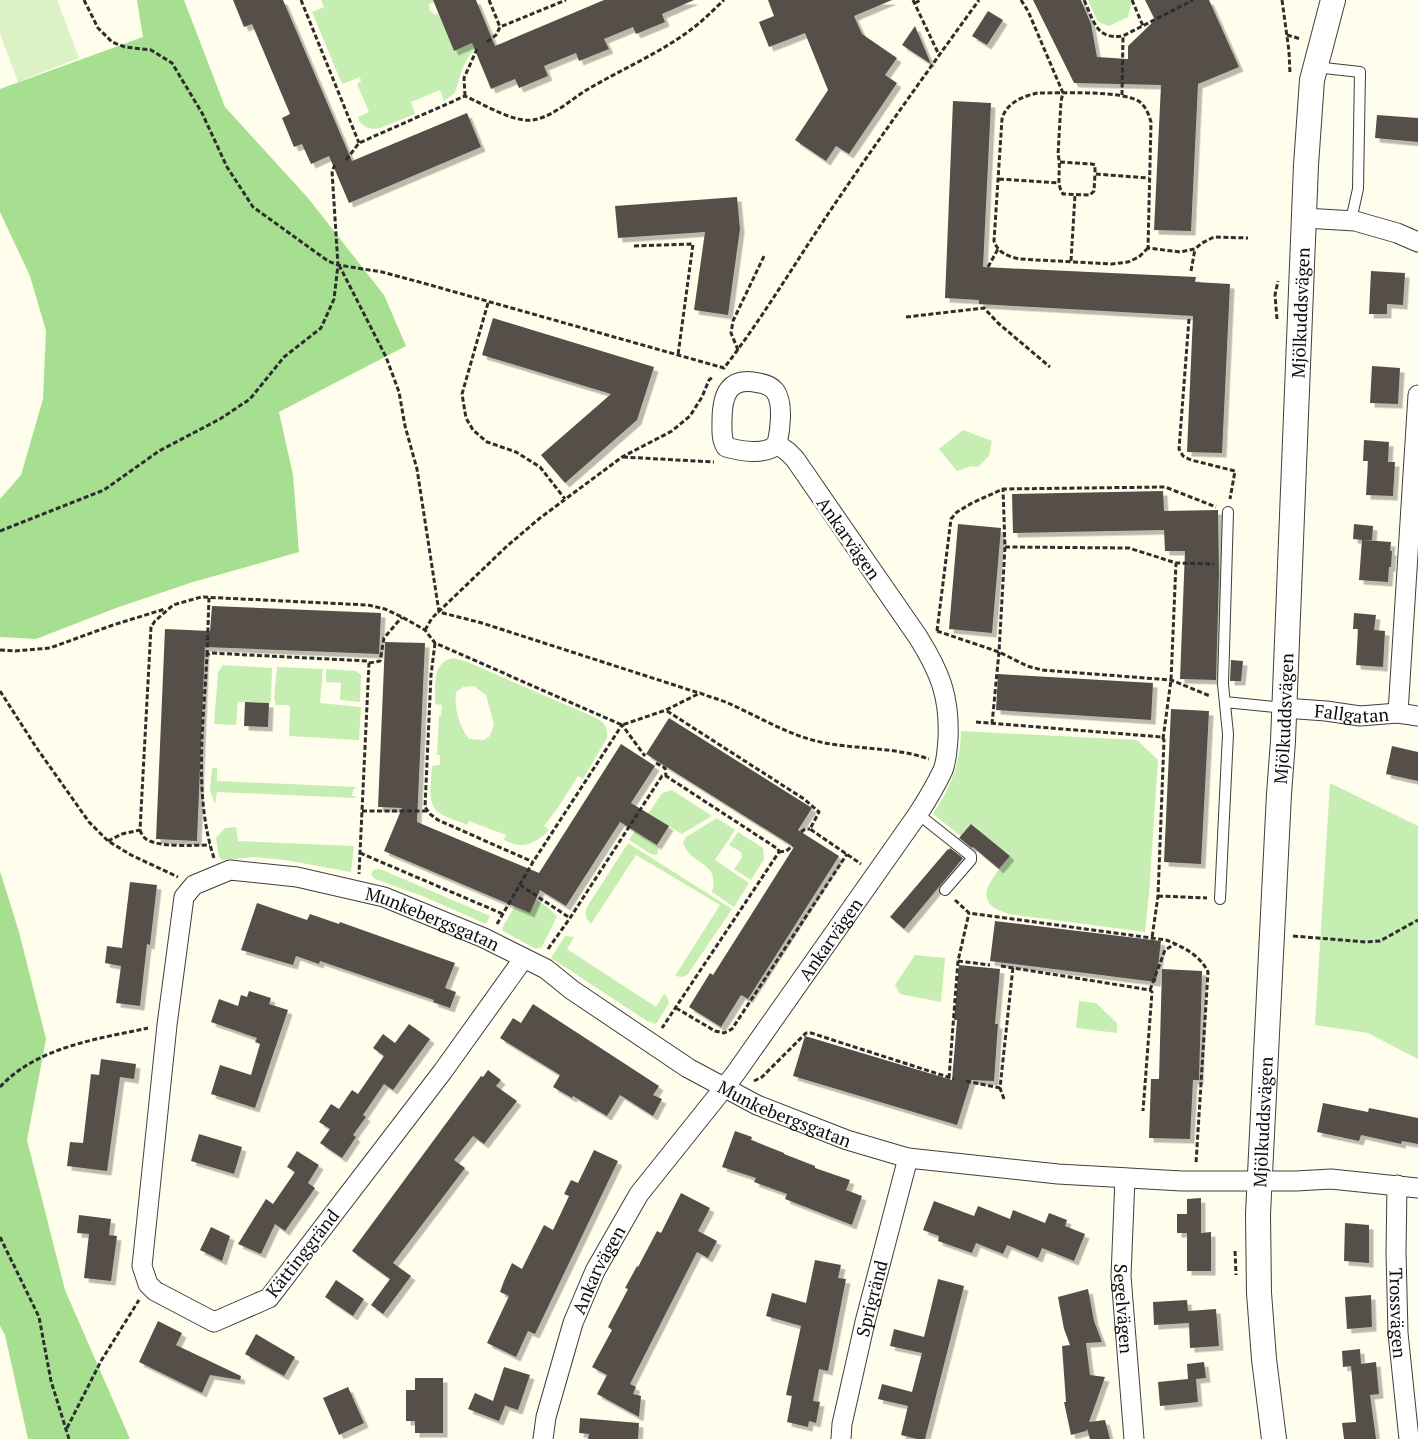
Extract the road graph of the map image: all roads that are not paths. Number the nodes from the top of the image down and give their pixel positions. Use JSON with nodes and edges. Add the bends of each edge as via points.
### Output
{"nodes":[{"id":1,"x":1333,"y":0,"type":"edge"},
{"id":2,"x":1315,"y":67,"type":"junction"},
{"id":3,"x":1304,"y":218,"type":"junction"},
{"id":4,"x":1350,"y":220,"type":"junction"},
{"id":5,"x":1418,"y":242,"type":"edge"},
{"id":6,"x":1418,"y":394,"type":"edge"},
{"id":7,"x":777,"y":444,"type":"dead end"},
{"id":8,"x":1228,"y":512,"type":"road end"},
{"id":9,"x":1225,"y":702,"type":"junction"},
{"id":10,"x":1284,"y":708,"type":"junction"},
{"id":11,"x":1398,"y":713,"type":"junction"},
{"id":12,"x":1418,"y":716,"type":"edge"},
{"id":13,"x":918,"y":814,"type":"junction"},
{"id":14,"x":946,"y":890,"type":"road end"},
{"id":15,"x":1220,"y":899,"type":"road end"},
{"id":16,"x":524,"y":958,"type":"junction"},
{"id":17,"x":725,"y":1088,"type":"junction"},
{"id":18,"x":908,"y":1158,"type":"junction"},
{"id":19,"x":1125,"y":1178,"type":"junction"},
{"id":20,"x":1259,"y":1181,"type":"junction"},
{"id":21,"x":1397,"y":1185,"type":"junction"},
{"id":22,"x":1418,"y":1188,"type":"edge"},
{"id":23,"x":148,"y":1284,"type":"joint"},
{"id":24,"x":543,"y":1439,"type":"edge"},
{"id":25,"x":841,"y":1439,"type":"edge"},
{"id":26,"x":1134,"y":1439,"type":"edge"},
{"id":27,"x":1274,"y":1439,"type":"edge"},
{"id":28,"x":1410,"y":1439,"type":"edge"}],
"edges":[{"from":1,"to":2,"type":"street","name":"Mjölkuddsvägen"},
{"from":2,"to":3,"type":"street","name":"Mjölkuddsvägen","via":[[1310,94]]},
{"from":2,"to":4,"type":"lane","via":[[1360,72],[1358,189]]},
{"from":3,"to":4,"type":"street"},
{"from":3,"to":10,"type":"street","name":"Mjölkuddsvägen"},
{"from":4,"to":5,"type":"street"},
{"from":6,"to":11,"type":"street"},
{"from":7,"to":13,"type":"street","name":"Ankarvägen","via":[[795,459],[918,637],[942,681],[949,719],[944,765]]},
{"from":8,"to":9,"type":"lane"},
{"from":9,"to":10,"type":"lane"},
{"from":9,"to":15,"type":"lane","via":[[1228,734]]},
{"from":10,"to":11,"type":"street","name":"Fallgatan","via":[[1360,716]]},
{"from":10,"to":20,"type":"street","name":"Mjölkuddsvägen"},
{"from":11,"to":12,"type":"street","name":"Fallgatan"},
{"from":13,"to":14,"type":"lane","via":[[971,856]]},
{"from":13,"to":17,"type":"street","name":"Ankarvägen"},
{"from":16,"to":17,"type":"street","name":"Munkebergsgatan","via":[[546,969],[688,1068]]},
{"from":16,"to":23,"type":"street","name":"Kättinggränd","via":[[443,1071],[269,1298],[214,1322]]},
{"from":16,"to":23,"type":"street","name":"Munkebergsgatan","via":[[384,897],[297,877],[230,870],[198,883],[184,897],[167,1025],[142,1266]]},
{"from":17,"to":18,"type":"street","name":"Munkebergsgatan","via":[[757,1105],[847,1140]]},
{"from":17,"to":24,"type":"street","name":"Ankarvägen","via":[[639,1194],[595,1271],[573,1323],[546,1417]]},
{"from":18,"to":19,"type":"street","name":"Munkebergsgatan"},
{"from":18,"to":25,"type":"street","name":"Sprigränd","via":[[865,1322]]},
{"from":19,"to":20,"type":"street","name":"Munkebergsgatan"},
{"from":19,"to":26,"type":"street","name":"Segelvägen","via":[[1121,1276]]},
{"from":20,"to":21,"type":"street","name":"Munkebergsgatan","via":[[1331,1179]]},
{"from":20,"to":27,"type":"street","name":"Mjölkuddsvägen","via":[[1259,1292]]},
{"from":21,"to":22,"type":"street","name":"Munkebergsgatan"},
{"from":21,"to":28,"type":"street","name":"Trossvägen","via":[[1398,1333]]}]}
